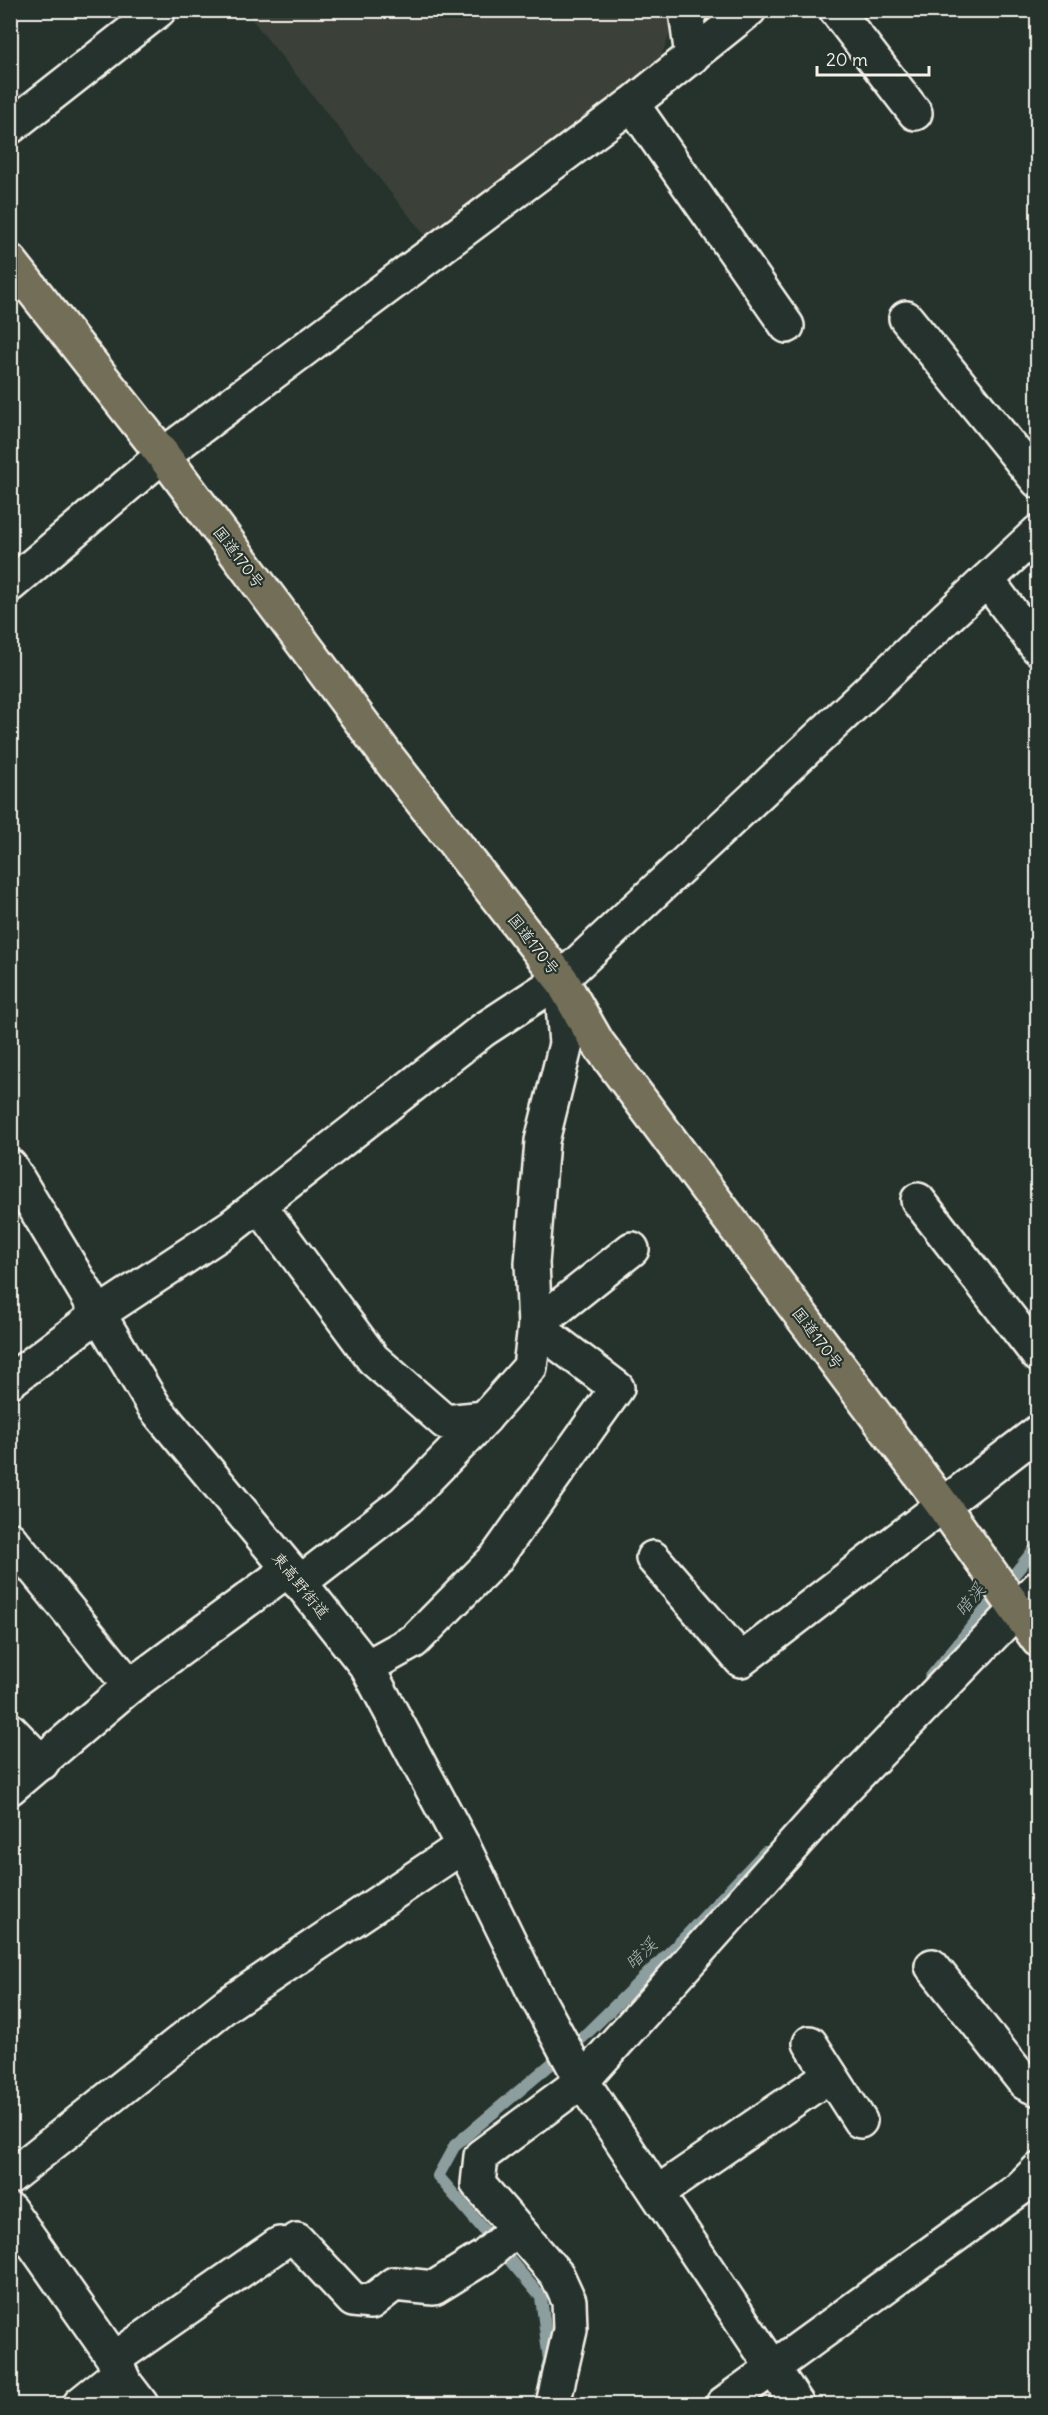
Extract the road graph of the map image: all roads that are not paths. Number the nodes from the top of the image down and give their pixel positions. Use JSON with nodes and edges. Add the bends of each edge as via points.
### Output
{"nodes":[{"id":1,"x":159,"y":10,"type":"edge"},
{"id":2,"x":691,"y":10,"type":"edge"},
{"id":3,"x":749,"y":10,"type":"edge"},
{"id":4,"x":837,"y":10,"type":"edge"},
{"id":5,"x":692,"y":57,"type":"junction"},
{"id":6,"x":632,"y":104,"type":"junction"},
{"id":7,"x":915,"y":113,"type":"dead end"},
{"id":8,"x":10,"y":127,"type":"edge"},
{"id":9,"x":10,"y":261,"type":"edge"},
{"id":10,"x":906,"y":318,"type":"dead end"},
{"id":11,"x":788,"y":326,"type":"dead end"},
{"id":12,"x":163,"y":455,"type":"junction"},
{"id":13,"x":1038,"y":481,"type":"edge"},
{"id":14,"x":1038,"y":532,"type":"edge"},
{"id":15,"x":987,"y":580,"type":"junction"},
{"id":16,"x":10,"y":585,"type":"edge"},
{"id":17,"x":1038,"y":648,"type":"edge"},
{"id":18,"x":561,"y":979,"type":"junction"},
{"id":19,"x":10,"y":1166,"type":"edge"},
{"id":20,"x":918,"y":1200,"type":"dead end"},
{"id":21,"x":259,"y":1205,"type":"junction"},
{"id":22,"x":632,"y":1249,"type":"dead end"},
{"id":23,"x":100,"y":1312,"type":"junction"},
{"id":24,"x":535,"y":1326,"type":"junction"},
{"id":25,"x":1038,"y":1355,"type":"edge"},
{"id":26,"x":10,"y":1381,"type":"edge"},
{"id":27,"x":485,"y":1418,"type":"junction"},
{"id":28,"x":1038,"y":1432,"type":"edge"},
{"id":29,"x":942,"y":1504,"type":"junction"},
{"id":30,"x":10,"y":1539,"type":"edge"},
{"id":31,"x":653,"y":1558,"type":"dead end"},
{"id":32,"x":294,"y":1576,"type":"junction"},
{"id":33,"x":1024,"y":1602,"type":"edge"},
{"id":34,"x":1038,"y":1640,"type":"edge"},
{"id":35,"x":367,"y":1667,"type":"junction"},
{"id":36,"x":130,"y":1686,"type":"junction"},
{"id":37,"x":10,"y":1730,"type":"edge"},
{"id":38,"x":42,"y":1763,"type":"junction"},
{"id":39,"x":10,"y":1788,"type":"edge"},
{"id":40,"x":463,"y":1846,"type":"junction"},
{"id":41,"x":932,"y":1966,"type":"dead end"},
{"id":42,"x":810,"y":2043,"type":"dead end"},
{"id":43,"x":830,"y":2075,"type":"junction"},
{"id":44,"x":580,"y":2077,"type":"junction"},
{"id":45,"x":1038,"y":2090,"type":"edge"},
{"id":46,"x":860,"y":2121,"type":"dead end"},
{"id":47,"x":1038,"y":2170,"type":"edge"},
{"id":48,"x":10,"y":2177,"type":"edge"},
{"id":49,"x":657,"y":2193,"type":"junction"},
{"id":50,"x":10,"y":2211,"type":"edge"},
{"id":51,"x":501,"y":2242,"type":"junction"},
{"id":52,"x":117,"y":2366,"type":"junction"},
{"id":53,"x":772,"y":2367,"type":"junction"},
{"id":54,"x":80,"y":2404,"type":"edge"},
{"id":55,"x":141,"y":2404,"type":"edge"},
{"id":56,"x":553,"y":2404,"type":"edge"},
{"id":57,"x":723,"y":2404,"type":"edge"},
{"id":58,"x":796,"y":2404,"type":"edge"}],
"edges":[{"from":1,"to":8,"type":"street"},
{"from":2,"to":5,"type":"street","via":[[687,19]]},
{"from":3,"to":5,"type":"street"},
{"from":4,"to":7,"type":"street"},
{"from":5,"to":6,"type":"street"},
{"from":6,"to":11,"type":"street"},
{"from":6,"to":12,"type":"street"},
{"from":9,"to":12,"type":"highway","name":"国道170号"},
{"from":10,"to":13,"type":"street"},
{"from":12,"to":16,"type":"street"},
{"from":12,"to":18,"type":"highway","name":"国道170号","via":[[389,759]]},
{"from":14,"to":15,"type":"street"},
{"from":15,"to":17,"type":"street"},
{"from":15,"to":18,"type":"street"},
{"from":18,"to":21,"type":"street","via":[[483,1030]]},
{"from":18,"to":24,"type":"street","via":[[566,1044],[542,1141],[532,1263]]},
{"from":18,"to":29,"type":"highway","name":"国道170号","via":[[597,1042]]},
{"from":19,"to":23,"type":"street","name":"東高野街道"},
{"from":20,"to":25,"type":"street"},
{"from":21,"to":23,"type":"street"},
{"from":21,"to":27,"type":"street","via":[[373,1359],[445,1422]]},
{"from":22,"to":24,"type":"street"},
{"from":23,"to":26,"type":"street"},
{"from":23,"to":32,"type":"street","name":"東高野街道","via":[[155,1408]]},
{"from":24,"to":27,"type":"street","via":[[530,1367]]},
{"from":24,"to":35,"type":"street","via":[[617,1388],[496,1558],[414,1641]]},
{"from":27,"to":32,"type":"street","via":[[404,1502]]},
{"from":28,"to":29,"type":"street"},
{"from":29,"to":31,"type":"street","via":[[741,1660]]},
{"from":29,"to":33,"type":"highway","name":"国道170号","via":[[987,1568]]},
{"from":30,"to":36,"type":"street"},
{"from":32,"to":35,"type":"street","name":"東高野街道"},
{"from":32,"to":36,"type":"street"},
{"from":33,"to":34,"type":"highway","name":"国道170号"},
{"from":33,"to":44,"type":"street","via":[[838,1795]]},
{"from":35,"to":40,"type":"street","name":"東高野街道"},
{"from":36,"to":38,"type":"street"},
{"from":37,"to":38,"type":"street"},
{"from":38,"to":39,"type":"street"},
{"from":40,"to":44,"type":"street","name":"東高野街道"},
{"from":40,"to":48,"type":"street","via":[[225,2006]]},
{"from":41,"to":45,"type":"street","via":[[1025,2083]]},
{"from":42,"to":43,"type":"street"},
{"from":43,"to":46,"type":"street"},
{"from":43,"to":49,"type":"street"},
{"from":44,"to":49,"type":"street","name":"東高野街道"},
{"from":44,"to":51,"type":"street","via":[[482,2156],[478,2184]]},
{"from":47,"to":53,"type":"street","via":[[1018,2190]]},
{"from":49,"to":53,"type":"street","name":"東高野街道"},
{"from":50,"to":52,"type":"street"},
{"from":51,"to":52,"type":"street","via":[[434,2288],[393,2284],[371,2302],[353,2300],[288,2242]]},
{"from":51,"to":56,"type":"street","via":[[557,2275],[569,2301],[570,2330]]},
{"from":52,"to":54,"type":"street"},
{"from":52,"to":55,"type":"street"},
{"from":53,"to":57,"type":"street"},
{"from":53,"to":58,"type":"street","name":"東高野街道"}]}
